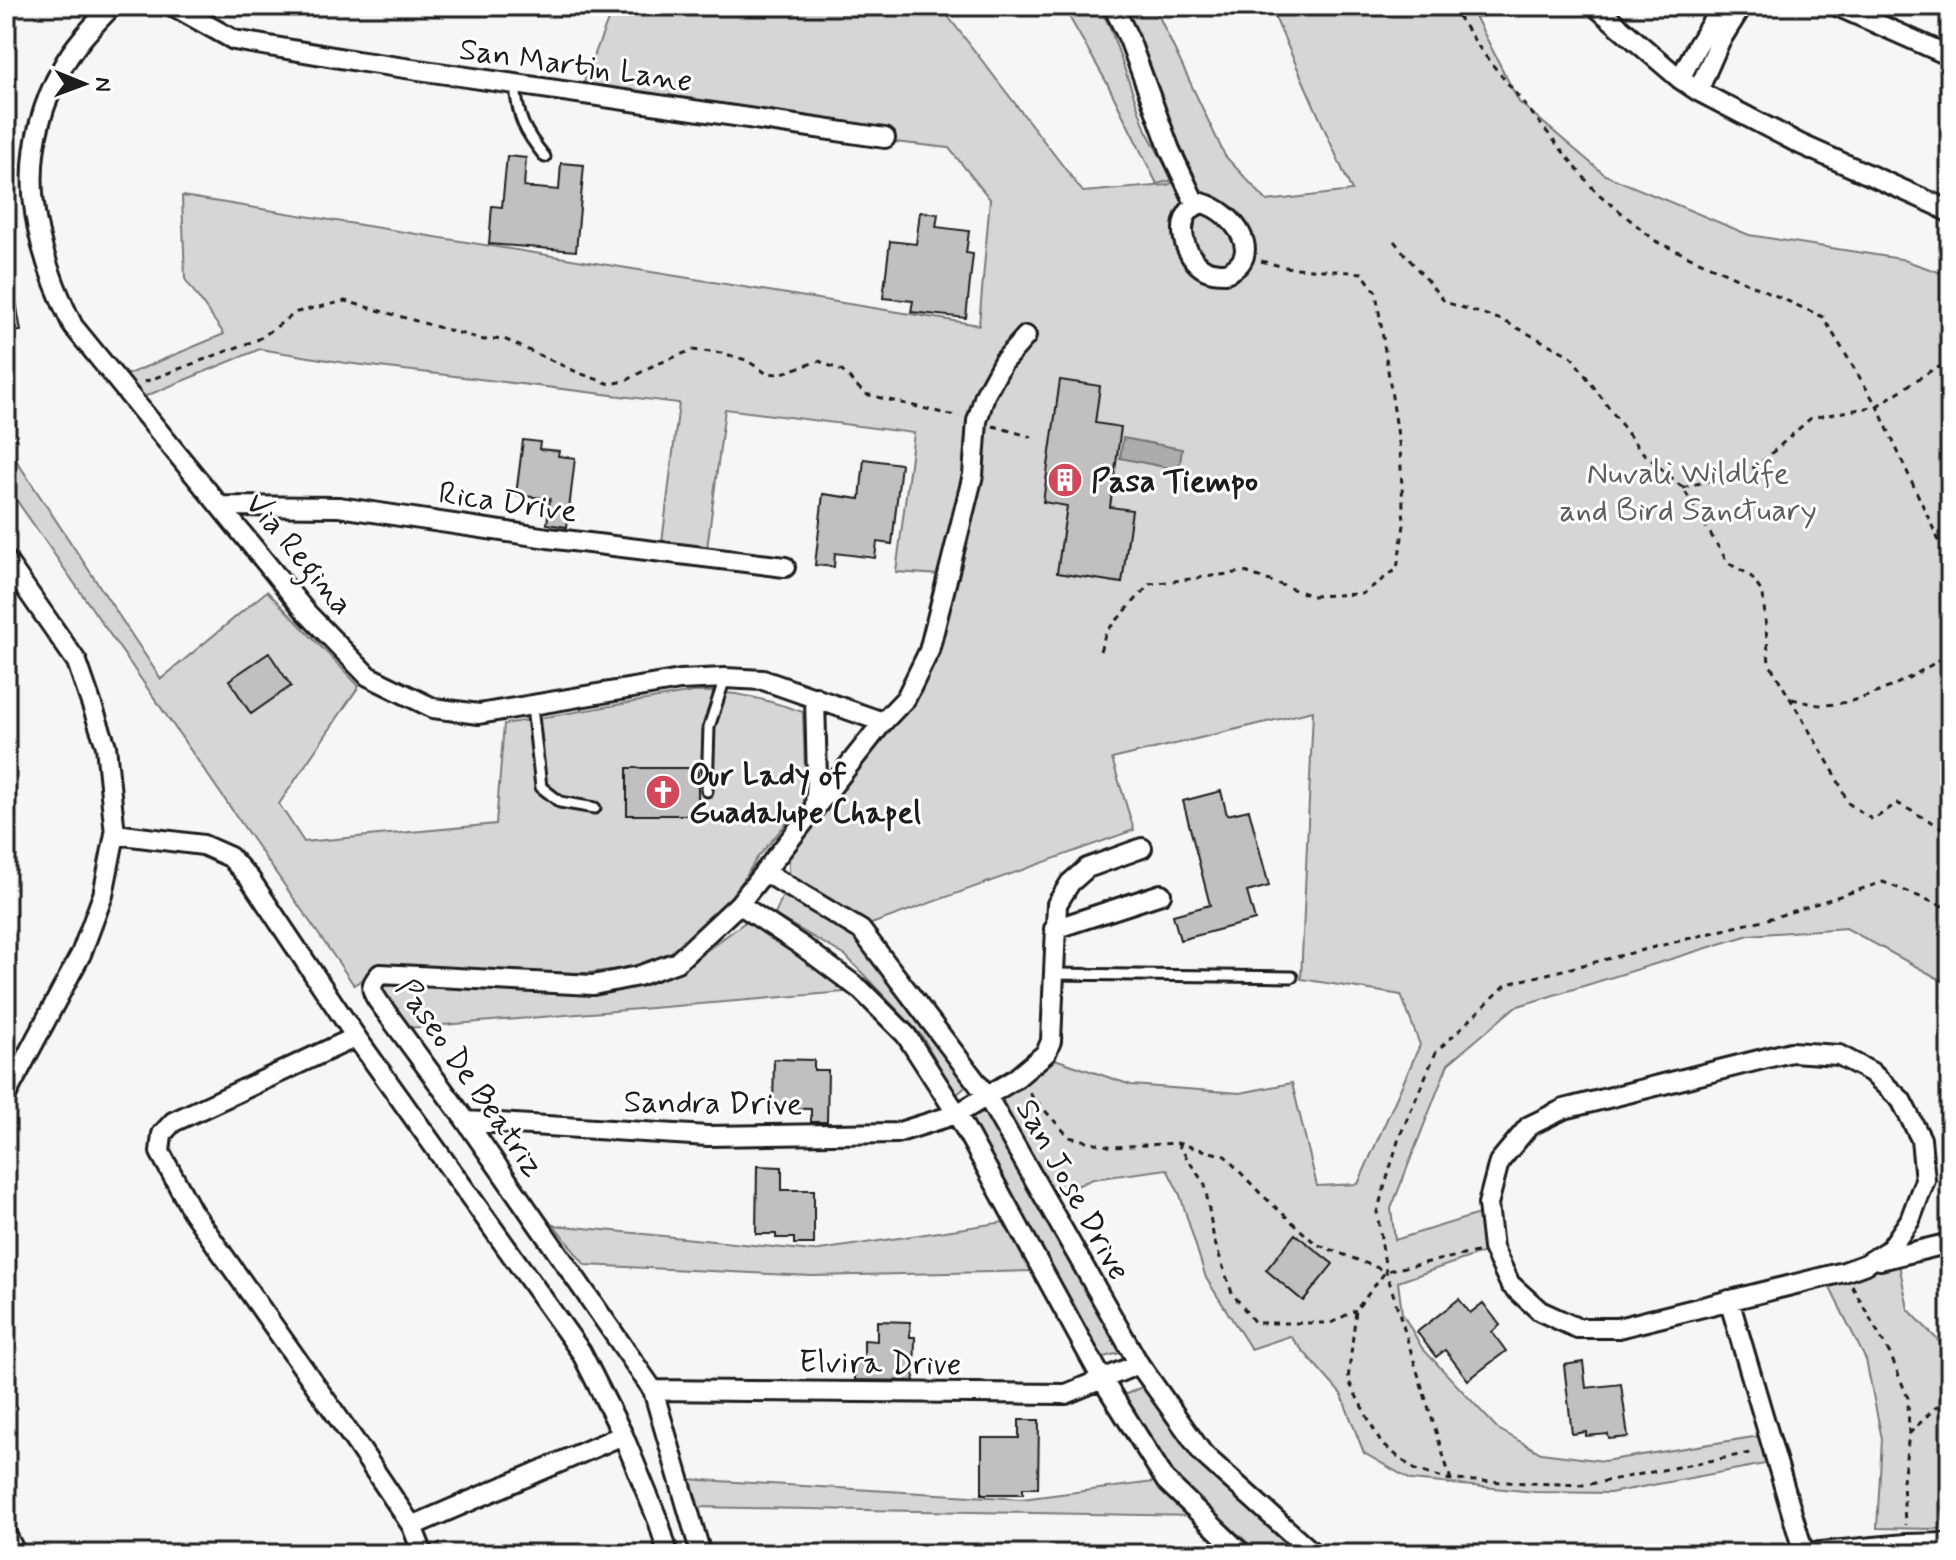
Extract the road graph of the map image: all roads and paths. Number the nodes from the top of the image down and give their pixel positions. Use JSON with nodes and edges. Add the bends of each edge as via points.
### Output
{"nodes":[{"id":1,"x":112,"y":6,"type":"edge"},
{"id":2,"x":173,"y":6,"type":"edge"},
{"id":3,"x":1113,"y":6,"type":"edge"},
{"id":4,"x":1451,"y":6,"type":"edge"},
{"id":5,"x":1595,"y":6,"type":"edge"},
{"id":6,"x":1722,"y":6,"type":"edge"},
{"id":7,"x":1742,"y":6,"type":"edge"},
{"id":8,"x":1837,"y":6,"type":"edge"},
{"id":9,"x":1950,"y":56,"type":"edge"},
{"id":10,"x":1680,"y":79,"type":"junction"},
{"id":11,"x":515,"y":85,"type":"junction"},
{"id":12,"x":1698,"y":91,"type":"junction"},
{"id":13,"x":885,"y":138,"type":"dead end"},
{"id":14,"x":545,"y":157,"type":"dead end"},
{"id":15,"x":1196,"y":205,"type":"junction"},
{"id":16,"x":1950,"y":213,"type":"edge"},
{"id":17,"x":1394,"y":241,"type":"dead end"},
{"id":18,"x":1242,"y":257,"type":"junction"},
{"id":19,"x":1026,"y":336,"type":"dead end"},
{"id":20,"x":1950,"y":365,"type":"edge"},
{"id":21,"x":125,"y":389,"type":"junction"},
{"id":22,"x":1877,"y":406,"type":"junction"},
{"id":23,"x":977,"y":421,"type":"junction"},
{"id":24,"x":1032,"y":437,"type":"dead end"},
{"id":25,"x":1683,"y":488,"type":"junction"},
{"id":26,"x":221,"y":506,"type":"junction"},
{"id":27,"x":6,"y":560,"type":"edge"},
{"id":28,"x":1950,"y":565,"type":"edge"},
{"id":29,"x":785,"y":567,"type":"dead end"},
{"id":30,"x":1100,"y":651,"type":"dead end"},
{"id":31,"x":1950,"y":653,"type":"edge"},
{"id":32,"x":725,"y":678,"type":"junction"},
{"id":33,"x":815,"y":697,"type":"junction"},
{"id":34,"x":1792,"y":699,"type":"junction"},
{"id":35,"x":532,"y":707,"type":"junction"},
{"id":36,"x":883,"y":722,"type":"junction"},
{"id":37,"x":817,"y":781,"type":"junction"},
{"id":38,"x":764,"y":784,"type":"dead end"},
{"id":39,"x":707,"y":791,"type":"dead end"},
{"id":40,"x":815,"y":805,"type":"junction"},
{"id":41,"x":595,"y":808,"type":"dead end"},
{"id":42,"x":1950,"y":832,"type":"edge"},
{"id":43,"x":115,"y":834,"type":"junction"},
{"id":44,"x":1142,"y":848,"type":"dead end"},
{"id":45,"x":765,"y":872,"type":"junction"},
{"id":46,"x":1161,"y":894,"type":"dead end"},
{"id":47,"x":739,"y":904,"type":"junction"},
{"id":48,"x":1950,"y":909,"type":"edge"},
{"id":49,"x":1054,"y":929,"type":"junction"},
{"id":50,"x":1053,"y":974,"type":"junction"},
{"id":51,"x":1292,"y":977,"type":"dead end"},
{"id":52,"x":356,"y":1037,"type":"junction"},
{"id":53,"x":1015,"y":1079,"type":"junction"},
{"id":54,"x":6,"y":1095,"type":"edge"},
{"id":55,"x":987,"y":1096,"type":"junction"},
{"id":56,"x":957,"y":1114,"type":"junction"},
{"id":57,"x":466,"y":1121,"type":"junction"},
{"id":58,"x":1177,"y":1143,"type":"junction"},
{"id":59,"x":1950,"y":1243,"type":"edge"},
{"id":60,"x":1493,"y":1248,"type":"junction"},
{"id":61,"x":1866,"y":1264,"type":"junction"},
{"id":62,"x":1386,"y":1271,"type":"junction"},
{"id":63,"x":1844,"y":1272,"type":"junction"},
{"id":64,"x":1729,"y":1300,"type":"junction"},
{"id":65,"x":1356,"y":1310,"type":"junction"},
{"id":66,"x":1139,"y":1364,"type":"junction"},
{"id":67,"x":1102,"y":1379,"type":"junction"},
{"id":68,"x":653,"y":1390,"type":"junction"},
{"id":69,"x":1950,"y":1401,"type":"edge"},
{"id":70,"x":1909,"y":1434,"type":"junction"},
{"id":71,"x":623,"y":1435,"type":"junction"},
{"id":72,"x":1772,"y":1449,"type":"junction"},
{"id":73,"x":1451,"y":1480,"type":"junction"},
{"id":74,"x":412,"y":1526,"type":"junction"},
{"id":75,"x":6,"y":1534,"type":"edge"},
{"id":76,"x":1950,"y":1543,"type":"edge"},
{"id":77,"x":1906,"y":1544,"type":"junction"},
{"id":78,"x":16,"y":1554,"type":"edge"},
{"id":79,"x":423,"y":1554,"type":"edge"},
{"id":80,"x":668,"y":1554,"type":"edge"},
{"id":81,"x":701,"y":1554,"type":"edge"},
{"id":82,"x":1242,"y":1554,"type":"edge"},
{"id":83,"x":1314,"y":1554,"type":"edge"},
{"id":84,"x":1803,"y":1554,"type":"edge"}],
"edges":[{"from":1,"to":21,"type":"street","name":"Via Regina","via":[[77,45],[51,91],[35,148],[32,206],[48,274],[73,326]]},
{"from":2,"to":11,"type":"street","name":"San Martin Lane","via":[[234,40]]},
{"from":3,"to":15,"type":"street"},
{"from":4,"to":22,"type":"path","via":[[1595,191],[1657,242],[1823,317]]},
{"from":5,"to":10,"type":"street"},
{"from":6,"to":10,"type":"street"},
{"from":7,"to":12,"type":"street"},
{"from":8,"to":9,"type":"street"},
{"from":10,"to":12,"type":"street"},
{"from":11,"to":13,"type":"street","name":"San Martin Lane"},
{"from":11,"to":14,"type":"lane","via":[[524,129]]},
{"from":12,"to":16,"type":"street"},
{"from":15,"to":18,"type":"street","via":[[1213,206],[1232,219],[1242,240]]},
{"from":15,"to":18,"type":"street","via":[[1187,214],[1183,234],[1197,263],[1226,273]]},
{"from":17,"to":25,"type":"path","via":[[1445,302],[1502,320],[1571,356],[1640,450]]},
{"from":18,"to":30,"type":"path","via":[[1284,267],[1362,273],[1376,292],[1400,449],[1404,525],[1397,569],[1362,594],[1312,596],[1245,572],[1150,584],[1106,632]]},
{"from":19,"to":23,"type":"street","via":[[1003,362]]},
{"from":20,"to":22,"type":"path","via":[[1935,368]]},
{"from":21,"to":23,"type":"path","via":[[259,339],[297,312],[345,301],[484,340],[504,339],[610,384],[692,350],[746,360],[766,373],[819,361],[842,371],[865,394]]},
{"from":21,"to":26,"type":"street","name":"Via Regina"},
{"from":22,"to":25,"type":"path","via":[[1811,418],[1756,467]]},
{"from":22,"to":28,"type":"path"},
{"from":23,"to":24,"type":"path"},
{"from":23,"to":36,"type":"street","via":[[973,475],[929,651],[906,698]]},
{"from":25,"to":34,"type":"path","via":[[1728,563],[1750,575],[1763,594],[1769,663]]},
{"from":26,"to":29,"type":"street","name":"Rica Drive","via":[[339,507]]},
{"from":26,"to":35,"type":"street","name":"Via Regina","via":[[306,612],[368,676],[433,708],[479,714]]},
{"from":27,"to":43,"type":"street","via":[[77,662],[106,746]]},
{"from":31,"to":34,"type":"path","via":[[1914,677],[1853,699],[1822,705]]},
{"from":32,"to":33,"type":"street","name":"Via Regina","via":[[763,680]]},
{"from":32,"to":35,"type":"street","name":"Via Regina","via":[[680,680]]},
{"from":32,"to":39,"type":"lane","via":[[709,727]]},
{"from":33,"to":36,"type":"street","name":"Via Regina"},
{"from":33,"to":37,"type":"street"},
{"from":34,"to":42,"type":"path","via":[[1848,803],[1873,820],[1897,803]]},
{"from":35,"to":41,"type":"lane","via":[[541,787],[560,802]]},
{"from":36,"to":40,"type":"street"},
{"from":37,"to":38,"type":"path"},
{"from":37,"to":40,"type":"street"},
{"from":40,"to":45,"type":"street"},
{"from":43,"to":52,"type":"street","via":[[203,845],[230,857]]},
{"from":43,"to":54,"type":"street","via":[[103,895],[81,954]]},
{"from":44,"to":49,"type":"street","name":"Sandra Drive","via":[[1087,868],[1070,883],[1057,904]]},
{"from":45,"to":47,"type":"street"},
{"from":45,"to":55,"type":"street","name":"San Jose Drive","via":[[861,930]]},
{"from":46,"to":49,"type":"street"},
{"from":47,"to":56,"type":"street","name":"San Jose Drive","via":[[861,990],[906,1035]]},
{"from":47,"to":57,"type":"street","name":"Paseo De Beatriz","via":[[677,962],[593,985],[380,974],[371,990]]},
{"from":48,"to":62,"type":"path","via":[[1883,882],[1775,917],[1507,984],[1436,1052],[1399,1138],[1377,1212]]},
{"from":49,"to":50,"type":"street","name":"Sandra Drive"},
{"from":50,"to":51,"type":"lane"},
{"from":50,"to":53,"type":"street","name":"Sandra Drive","via":[[1051,1041],[1046,1053]]},
{"from":52,"to":71,"type":"street","via":[[581,1352]]},
{"from":52,"to":74,"type":"street","via":[[173,1122],[162,1134],[160,1152],[192,1211]]},
{"from":53,"to":55,"type":"street","name":"Sandra Drive"},
{"from":53,"to":58,"type":"path","via":[[1069,1137],[1113,1147]]},
{"from":55,"to":56,"type":"street","name":"Sandra Drive"},
{"from":55,"to":66,"type":"street","name":"San Jose Drive"},
{"from":56,"to":57,"type":"street","name":"Sandra Drive","via":[[896,1133],[740,1136]]},
{"from":56,"to":67,"type":"street","name":"San Jose Drive"},
{"from":57,"to":68,"type":"street","name":"Paseo De Beatriz"},
{"from":58,"to":62,"type":"path","via":[[1225,1156],[1316,1244]]},
{"from":58,"to":65,"type":"path","via":[[1205,1185],[1214,1240],[1232,1293],[1255,1323],[1331,1323]]},
{"from":59,"to":61,"type":"street"},
{"from":60,"to":61,"type":"street","via":[[1488,1204],[1499,1162],[1529,1126],[1564,1109],[1791,1052],[1839,1055],[1871,1072],[1901,1100],[1921,1139],[1925,1180],[1910,1220],[1890,1249]]},
{"from":60,"to":62,"type":"path"},
{"from":60,"to":64,"type":"street","via":[[1510,1284],[1540,1311],[1577,1328],[1618,1328]]},
{"from":61,"to":63,"type":"street"},
{"from":62,"to":65,"type":"path"},
{"from":62,"to":73,"type":"path"},
{"from":63,"to":64,"type":"street"},
{"from":63,"to":70,"type":"path","via":[[1908,1398]]},
{"from":64,"to":72,"type":"street"},
{"from":65,"to":73,"type":"path","via":[[1348,1380],[1381,1443],[1415,1470]]},
{"from":66,"to":67,"type":"street","name":"Elvira Drive"},
{"from":66,"to":83,"type":"street","name":"San Jose Drive","via":[[1203,1454]]},
{"from":67,"to":68,"type":"street","name":"Elvira Drive","via":[[1066,1394]]},
{"from":67,"to":82,"type":"street","name":"San Jose Drive","via":[[1172,1488]]},
{"from":68,"to":81,"type":"street","name":"Paseo De Beatriz"},
{"from":69,"to":70,"type":"path"},
{"from":70,"to":77,"type":"path","via":[[1903,1481]]},
{"from":71,"to":74,"type":"street"},
{"from":71,"to":80,"type":"street"},
{"from":72,"to":73,"type":"path","via":[[1585,1485]]},
{"from":72,"to":84,"type":"street"},
{"from":74,"to":79,"type":"street"},
{"from":75,"to":78,"type":"street"},
{"from":76,"to":77,"type":"street"},
{"from":77,"to":84,"type":"street"}]}
